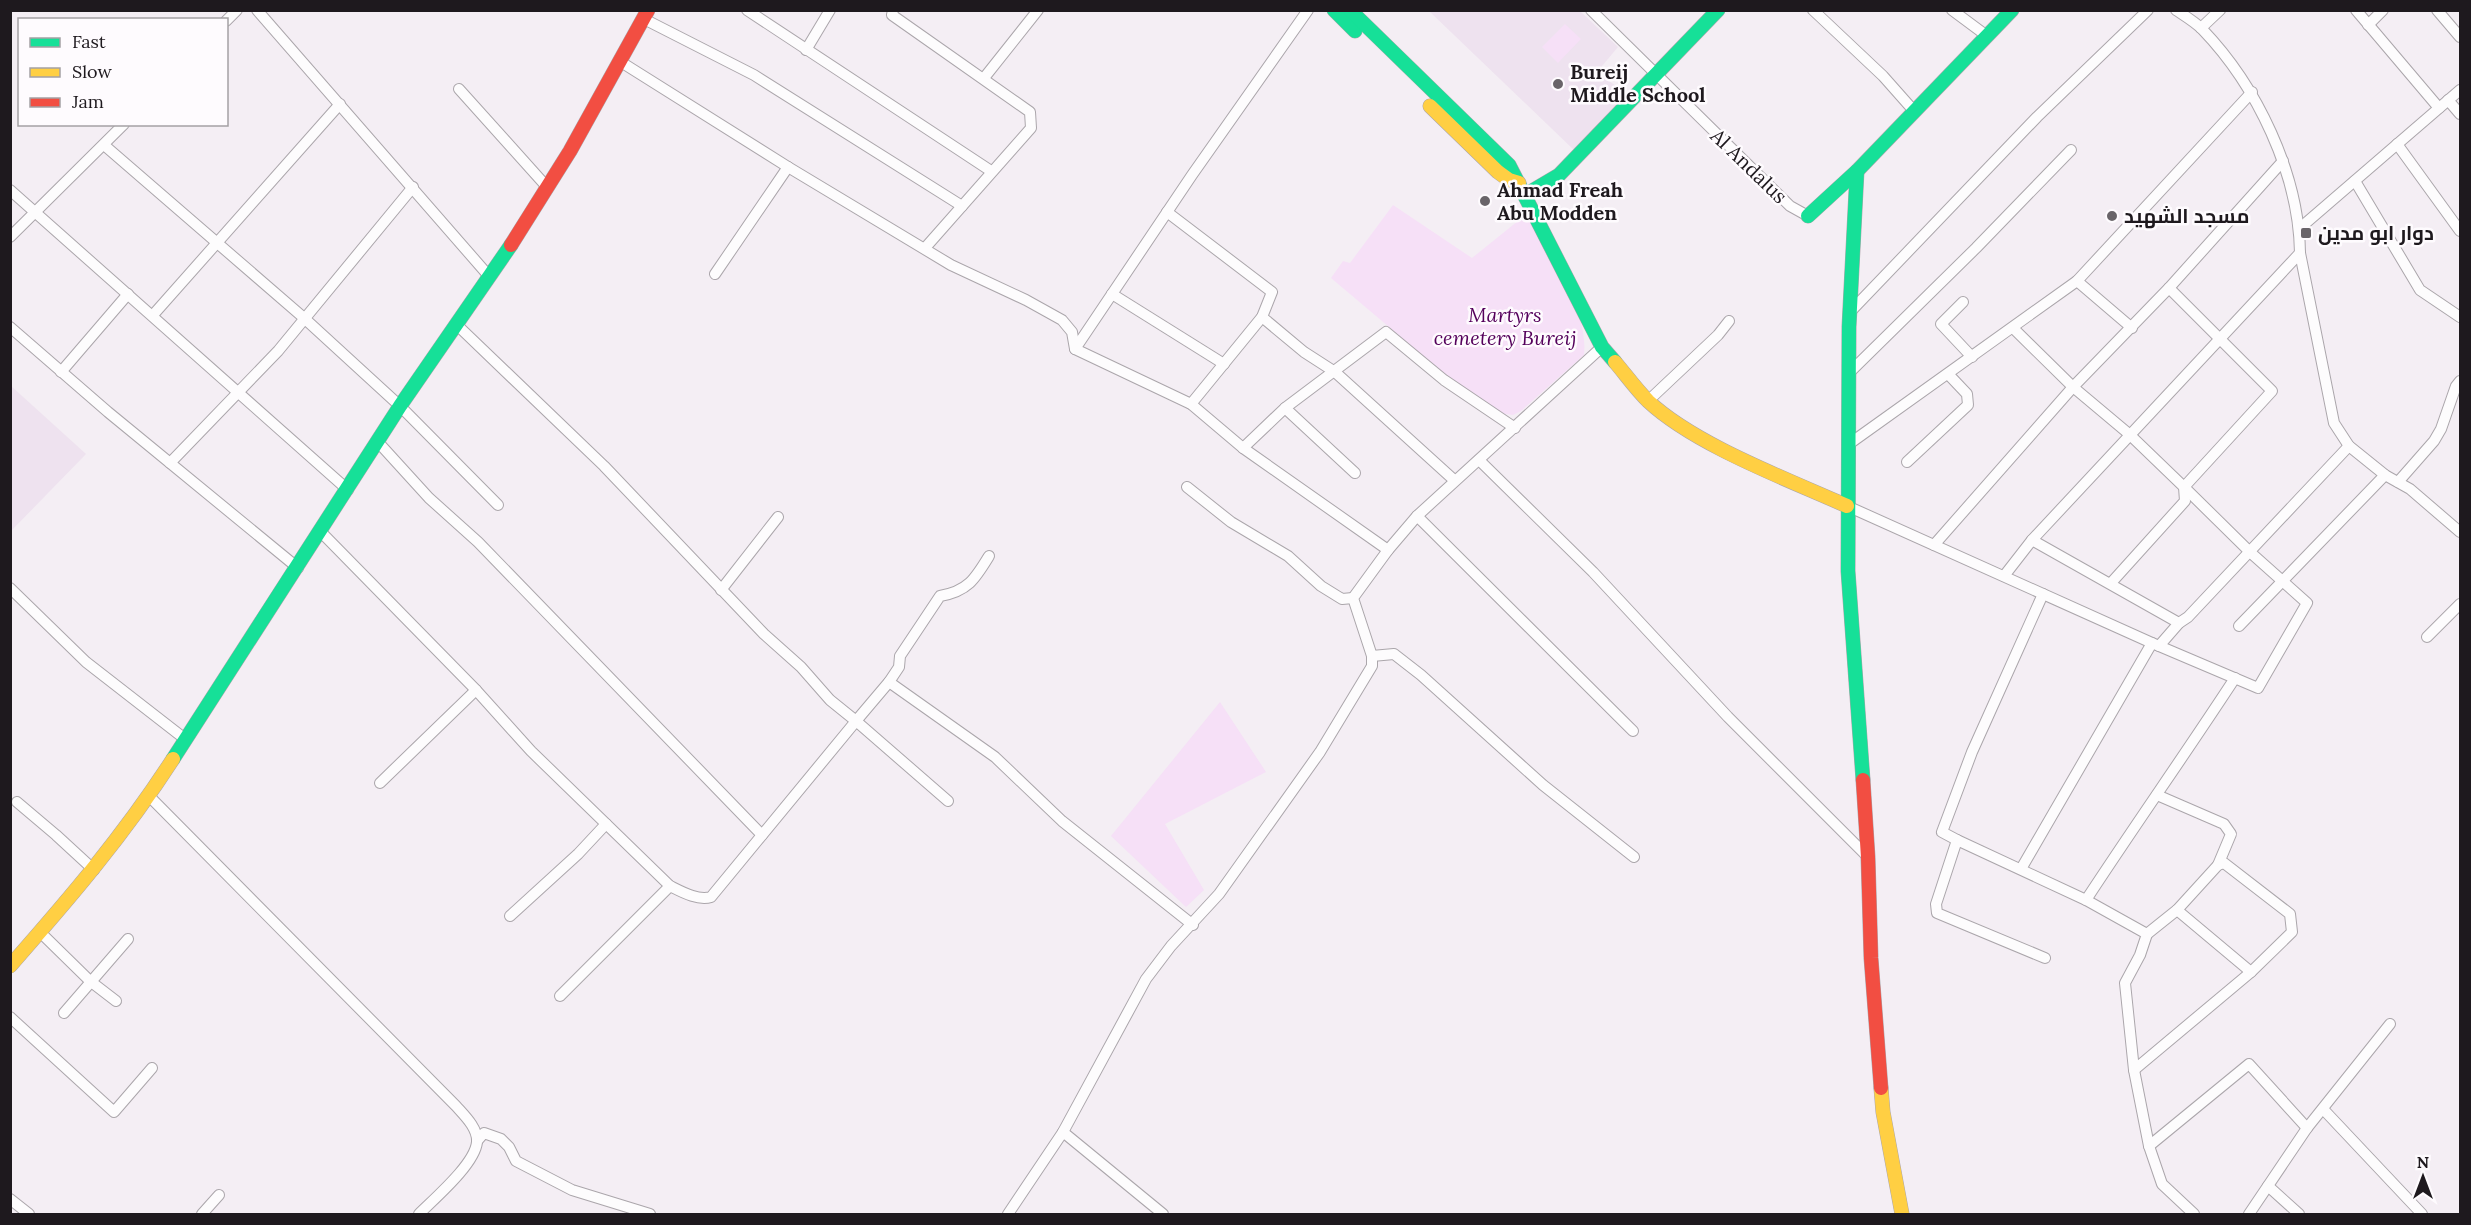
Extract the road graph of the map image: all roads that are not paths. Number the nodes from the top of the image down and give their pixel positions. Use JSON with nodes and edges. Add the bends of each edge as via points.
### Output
{"nodes":[{"id":1,"x":256,"y":10,"type":"edge"},
{"id":2,"x":747,"y":10,"type":"edge"},
{"id":3,"x":830,"y":10,"type":"edge"},
{"id":4,"x":893,"y":10,"type":"edge"},
{"id":5,"x":1038,"y":10,"type":"edge"},
{"id":6,"x":1308,"y":10,"type":"edge"},
{"id":7,"x":1334,"y":10,"type":"edge"},
{"id":8,"x":1350,"y":10,"type":"edge"},
{"id":9,"x":1591,"y":10,"type":"edge"},
{"id":10,"x":1718,"y":10,"type":"edge"},
{"id":11,"x":1813,"y":10,"type":"edge"},
{"id":12,"x":1952,"y":10,"type":"edge"},
{"id":13,"x":2012,"y":10,"type":"edge"},
{"id":14,"x":2148,"y":10,"type":"edge"},
{"id":15,"x":2176,"y":10,"type":"edge"},
{"id":16,"x":2220,"y":10,"type":"edge"},
{"id":17,"x":2356,"y":10,"type":"edge"},
{"id":18,"x":2383,"y":10,"type":"edge"},
{"id":19,"x":2436,"y":10,"type":"edge"},
{"id":20,"x":646,"y":15,"type":"edge"},
{"id":21,"x":2368,"y":24,"type":"junction"},
{"id":22,"x":2201,"y":28,"type":"junction"},
{"id":23,"x":1987,"y":36,"type":"junction"},
{"id":24,"x":2460,"y":37,"type":"edge"},
{"id":25,"x":806,"y":50,"type":"junction"},
{"id":26,"x":621,"y":62,"type":"junction"},
{"id":27,"x":1656,"y":75,"type":"junction"},
{"id":28,"x":984,"y":78,"type":"junction"},
{"id":29,"x":459,"y":88,"type":"dead end"},
{"id":30,"x":2460,"y":90,"type":"edge"},
{"id":31,"x":2252,"y":92,"type":"junction"},
{"id":32,"x":2448,"y":100,"type":"junction"},
{"id":33,"x":339,"y":104,"type":"junction"},
{"id":34,"x":2439,"y":108,"type":"junction"},
{"id":35,"x":1914,"y":111,"type":"junction"},
{"id":36,"x":2460,"y":114,"type":"edge"},
{"id":37,"x":122,"y":126,"type":"edge"},
{"id":38,"x":2397,"y":144,"type":"junction"},
{"id":39,"x":104,"y":145,"type":"junction"},
{"id":40,"x":2071,"y":150,"type":"dead end"},
{"id":41,"x":2283,"y":161,"type":"junction"},
{"id":42,"x":788,"y":167,"type":"junction"},
{"id":43,"x":991,"y":171,"type":"junction"},
{"id":44,"x":1857,"y":171,"type":"junction"},
{"id":45,"x":2355,"y":181,"type":"junction"},
{"id":46,"x":413,"y":187,"type":"junction"},
{"id":47,"x":547,"y":187,"type":"junction"},
{"id":48,"x":1522,"y":189,"type":"junction"},
{"id":49,"x":10,"y":190,"type":"edge"},
{"id":50,"x":962,"y":206,"type":"junction"},
{"id":51,"x":1167,"y":212,"type":"junction"},
{"id":52,"x":35,"y":213,"type":"junction"},
{"id":53,"x":1808,"y":216,"type":"joint"},
{"id":54,"x":2300,"y":228,"type":"junction"},
{"id":55,"x":2460,"y":231,"type":"edge"},
{"id":56,"x":10,"y":237,"type":"edge"},
{"id":57,"x":218,"y":244,"type":"junction"},
{"id":58,"x":925,"y":248,"type":"junction"},
{"id":59,"x":2300,"y":253,"type":"junction"},
{"id":60,"x":715,"y":274,"type":"dead end"},
{"id":61,"x":488,"y":275,"type":"junction"},
{"id":62,"x":2077,"y":281,"type":"junction"},
{"id":63,"x":2169,"y":288,"type":"junction"},
{"id":64,"x":129,"y":294,"type":"junction"},
{"id":65,"x":1112,"y":294,"type":"junction"},
{"id":66,"x":1963,"y":302,"type":"dead end"},
{"id":67,"x":1850,"y":312,"type":"junction"},
{"id":68,"x":153,"y":315,"type":"junction"},
{"id":69,"x":1262,"y":317,"type":"junction"},
{"id":70,"x":2460,"y":317,"type":"edge"},
{"id":71,"x":304,"y":318,"type":"junction"},
{"id":72,"x":1729,"y":321,"type":"dead end"},
{"id":73,"x":456,"y":324,"type":"junction"},
{"id":74,"x":10,"y":327,"type":"edge"},
{"id":75,"x":2013,"y":328,"type":"junction"},
{"id":76,"x":2132,"y":328,"type":"junction"},
{"id":77,"x":2222,"y":339,"type":"junction"},
{"id":78,"x":1602,"y":346,"type":"junction"},
{"id":79,"x":1075,"y":349,"type":"junction"},
{"id":80,"x":1972,"y":357,"type":"junction"},
{"id":81,"x":1224,"y":364,"type":"junction"},
{"id":82,"x":61,"y":372,"type":"junction"},
{"id":83,"x":1335,"y":372,"type":"junction"},
{"id":84,"x":1848,"y":374,"type":"junction"},
{"id":85,"x":1948,"y":375,"type":"junction"},
{"id":86,"x":2460,"y":381,"type":"edge"},
{"id":87,"x":2073,"y":387,"type":"junction"},
{"id":88,"x":238,"y":391,"type":"junction"},
{"id":89,"x":1648,"y":401,"type":"junction"},
{"id":90,"x":1191,"y":404,"type":"junction"},
{"id":91,"x":400,"y":406,"type":"junction"},
{"id":92,"x":1285,"y":408,"type":"junction"},
{"id":93,"x":1515,"y":428,"type":"junction"},
{"id":94,"x":2129,"y":434,"type":"junction"},
{"id":95,"x":378,"y":442,"type":"junction"},
{"id":96,"x":1849,"y":444,"type":"junction"},
{"id":97,"x":2349,"y":446,"type":"junction"},
{"id":98,"x":1243,"y":448,"type":"junction"},
{"id":99,"x":1479,"y":460,"type":"junction"},
{"id":100,"x":1907,"y":462,"type":"dead end"},
{"id":101,"x":170,"y":463,"type":"junction"},
{"id":102,"x":1355,"y":473,"type":"dead end"},
{"id":103,"x":2385,"y":475,"type":"junction"},
{"id":104,"x":1454,"y":480,"type":"junction"},
{"id":105,"x":2398,"y":482,"type":"junction"},
{"id":106,"x":1187,"y":487,"type":"dead end"},
{"id":107,"x":2184,"y":487,"type":"junction"},
{"id":108,"x":348,"y":490,"type":"junction"},
{"id":109,"x":498,"y":505,"type":"dead end"},
{"id":110,"x":1847,"y":506,"type":"junction"},
{"id":111,"x":1417,"y":516,"type":"junction"},
{"id":112,"x":778,"y":517,"type":"dead end"},
{"id":113,"x":321,"y":532,"type":"junction"},
{"id":114,"x":2460,"y":532,"type":"edge"},
{"id":115,"x":2032,"y":540,"type":"junction"},
{"id":116,"x":1934,"y":545,"type":"junction"},
{"id":117,"x":1388,"y":550,"type":"junction"},
{"id":118,"x":2251,"y":553,"type":"junction"},
{"id":119,"x":989,"y":556,"type":"dead end"},
{"id":120,"x":298,"y":568,"type":"junction"},
{"id":121,"x":2004,"y":576,"type":"junction"},
{"id":122,"x":2282,"y":581,"type":"junction"},
{"id":123,"x":2110,"y":584,"type":"junction"},
{"id":124,"x":10,"y":588,"type":"edge"},
{"id":125,"x":721,"y":590,"type":"junction"},
{"id":126,"x":2043,"y":594,"type":"junction"},
{"id":127,"x":1353,"y":598,"type":"junction"},
{"id":128,"x":2460,"y":604,"type":"edge"},
{"id":129,"x":2179,"y":623,"type":"junction"},
{"id":130,"x":2239,"y":626,"type":"dead end"},
{"id":131,"x":2427,"y":637,"type":"dead end"},
{"id":132,"x":2156,"y":645,"type":"junction"},
{"id":133,"x":1372,"y":656,"type":"junction"},
{"id":134,"x":2235,"y":678,"type":"junction"},
{"id":135,"x":889,"y":682,"type":"junction"},
{"id":136,"x":476,"y":690,"type":"junction"},
{"id":137,"x":856,"y":721,"type":"junction"},
{"id":138,"x":1633,"y":731,"type":"dead end"},
{"id":139,"x":185,"y":739,"type":"junction"},
{"id":140,"x":380,"y":783,"type":"dead end"},
{"id":141,"x":2157,"y":795,"type":"junction"},
{"id":142,"x":148,"y":796,"type":"junction"},
{"id":143,"x":948,"y":801,"type":"dead end"},
{"id":144,"x":16,"y":802,"type":"dead end"},
{"id":145,"x":606,"y":824,"type":"junction"},
{"id":146,"x":762,"y":835,"type":"junction"},
{"id":147,"x":1958,"y":840,"type":"junction"},
{"id":148,"x":1634,"y":857,"type":"dead end"},
{"id":149,"x":1868,"y":857,"type":"junction"},
{"id":150,"x":2218,"y":865,"type":"junction"},
{"id":151,"x":2021,"y":869,"type":"junction"},
{"id":152,"x":94,"y":870,"type":"junction"},
{"id":153,"x":670,"y":886,"type":"junction"},
{"id":154,"x":2086,"y":900,"type":"junction"},
{"id":155,"x":2178,"y":910,"type":"junction"},
{"id":156,"x":510,"y":916,"type":"dead end"},
{"id":157,"x":1193,"y":925,"type":"junction"},
{"id":158,"x":40,"y":932,"type":"junction"},
{"id":159,"x":2147,"y":934,"type":"junction"},
{"id":160,"x":128,"y":939,"type":"dead end"},
{"id":161,"x":2045,"y":958,"type":"dead end"},
{"id":162,"x":10,"y":966,"type":"edge"},
{"id":163,"x":2251,"y":972,"type":"junction"},
{"id":164,"x":90,"y":981,"type":"junction"},
{"id":165,"x":560,"y":996,"type":"dead end"},
{"id":166,"x":116,"y":1001,"type":"dead end"},
{"id":167,"x":64,"y":1013,"type":"dead end"},
{"id":168,"x":10,"y":1017,"type":"edge"},
{"id":169,"x":2390,"y":1024,"type":"dead end"},
{"id":170,"x":152,"y":1068,"type":"dead end"},
{"id":171,"x":2134,"y":1070,"type":"junction"},
{"id":172,"x":2324,"y":1109,"type":"junction"},
{"id":173,"x":2307,"y":1128,"type":"junction"},
{"id":174,"x":1063,"y":1132,"type":"junction"},
{"id":175,"x":477,"y":1141,"type":"junction"},
{"id":176,"x":2149,"y":1146,"type":"junction"},
{"id":177,"x":2268,"y":1186,"type":"junction"},
{"id":178,"x":219,"y":1194,"type":"dead end"},
{"id":179,"x":10,"y":1199,"type":"edge"},
{"id":180,"x":29,"y":1215,"type":"edge"},
{"id":181,"x":202,"y":1215,"type":"edge"},
{"id":182,"x":419,"y":1215,"type":"edge"},
{"id":183,"x":650,"y":1215,"type":"edge"},
{"id":184,"x":1008,"y":1215,"type":"edge"},
{"id":185,"x":1163,"y":1215,"type":"edge"},
{"id":186,"x":1902,"y":1215,"type":"edge"},
{"id":187,"x":2194,"y":1215,"type":"edge"},
{"id":188,"x":2249,"y":1215,"type":"edge"},
{"id":189,"x":2299,"y":1215,"type":"edge"},
{"id":190,"x":2422,"y":1215,"type":"edge"}],
"edges":[{"from":1,"to":33,"type":"street"},
{"from":2,"to":25,"type":"street"},
{"from":3,"to":25,"type":"street"},
{"from":4,"to":28,"type":"street","via":[[892,15]]},
{"from":5,"to":28,"type":"street"},
{"from":6,"to":51,"type":"street"},
{"from":7,"to":48,"type":"street","via":[[1498,172]]},
{"from":8,"to":48,"type":"street","via":[[1509,165]]},
{"from":9,"to":27,"type":"street","name":"Al Andalus"},
{"from":10,"to":27,"type":"street"},
{"from":11,"to":35,"type":"street"},
{"from":12,"to":23,"type":"street"},
{"from":13,"to":23,"type":"street"},
{"from":14,"to":67,"type":"street","via":[[2037,117]]},
{"from":15,"to":22,"type":"street"},
{"from":16,"to":22,"type":"street"},
{"from":17,"to":21,"type":"street"},
{"from":18,"to":21,"type":"street"},
{"from":19,"to":24,"type":"street"},
{"from":20,"to":26,"type":"street"},
{"from":20,"to":50,"type":"street","via":[[754,75]]},
{"from":21,"to":34,"type":"street"},
{"from":22,"to":31,"type":"street"},
{"from":23,"to":35,"type":"street"},
{"from":25,"to":43,"type":"street"},
{"from":26,"to":42,"type":"street"},
{"from":26,"to":47,"type":"street"},
{"from":27,"to":48,"type":"street","via":[[1559,175]]},
{"from":27,"to":53,"type":"street","name":"Al Andalus","via":[[1790,206]]},
{"from":28,"to":43,"type":"street","via":[[1030,112],[1031,128]]},
{"from":29,"to":47,"type":"street"},
{"from":30,"to":32,"type":"street"},
{"from":31,"to":41,"type":"street"},
{"from":31,"to":62,"type":"street"},
{"from":32,"to":34,"type":"street"},
{"from":32,"to":36,"type":"street"},
{"from":33,"to":46,"type":"street"},
{"from":33,"to":57,"type":"street"},
{"from":34,"to":38,"type":"street"},
{"from":35,"to":44,"type":"street"},
{"from":37,"to":39,"type":"street"},
{"from":38,"to":45,"type":"street"},
{"from":38,"to":55,"type":"street"},
{"from":39,"to":52,"type":"street"},
{"from":39,"to":57,"type":"street"},
{"from":40,"to":84,"type":"street"},
{"from":41,"to":54,"type":"street"},
{"from":41,"to":63,"type":"street"},
{"from":42,"to":58,"type":"street"},
{"from":42,"to":60,"type":"street"},
{"from":43,"to":50,"type":"street"},
{"from":44,"to":53,"type":"street"},
{"from":44,"to":67,"type":"street"},
{"from":45,"to":54,"type":"street"},
{"from":45,"to":70,"type":"street","via":[[2420,290]]},
{"from":46,"to":61,"type":"street"},
{"from":46,"to":71,"type":"street"},
{"from":47,"to":61,"type":"street"},
{"from":48,"to":78,"type":"street"},
{"from":49,"to":52,"type":"street"},
{"from":50,"to":58,"type":"street"},
{"from":51,"to":65,"type":"street"},
{"from":51,"to":69,"type":"street","via":[[1272,292]]},
{"from":52,"to":56,"type":"street"},
{"from":52,"to":64,"type":"street"},
{"from":54,"to":59,"type":"street"},
{"from":57,"to":68,"type":"street"},
{"from":57,"to":71,"type":"street"},
{"from":58,"to":79,"type":"street","via":[[1062,320],[1072,332]]},
{"from":59,"to":77,"type":"street"},
{"from":59,"to":97,"type":"street","via":[[2334,423]]},
{"from":61,"to":73,"type":"street"},
{"from":62,"to":75,"type":"street"},
{"from":62,"to":76,"type":"street"},
{"from":63,"to":76,"type":"street"},
{"from":63,"to":77,"type":"street"},
{"from":64,"to":68,"type":"street"},
{"from":64,"to":82,"type":"street"},
{"from":65,"to":79,"type":"street"},
{"from":65,"to":81,"type":"street"},
{"from":66,"to":80,"type":"street","via":[[1941,324]]},
{"from":67,"to":84,"type":"street"},
{"from":68,"to":88,"type":"street"},
{"from":69,"to":81,"type":"street"},
{"from":69,"to":83,"type":"street"},
{"from":71,"to":88,"type":"street"},
{"from":71,"to":91,"type":"street"},
{"from":72,"to":89,"type":"street"},
{"from":73,"to":91,"type":"street"},
{"from":73,"to":125,"type":"street","via":[[604,466]]},
{"from":74,"to":82,"type":"street"},
{"from":75,"to":80,"type":"street"},
{"from":75,"to":87,"type":"street"},
{"from":76,"to":87,"type":"street"},
{"from":77,"to":94,"type":"street"},
{"from":77,"to":107,"type":"street","via":[[2272,391]]},
{"from":78,"to":89,"type":"street"},
{"from":78,"to":93,"type":"street"},
{"from":79,"to":90,"type":"street"},
{"from":80,"to":85,"type":"street"},
{"from":81,"to":90,"type":"street"},
{"from":82,"to":101,"type":"street"},
{"from":83,"to":92,"type":"street"},
{"from":83,"to":93,"type":"street","via":[[1386,332],[1444,380]]},
{"from":83,"to":104,"type":"street"},
{"from":84,"to":96,"type":"street"},
{"from":85,"to":96,"type":"street"},
{"from":85,"to":100,"type":"street","via":[[1967,394],[1968,405]]},
{"from":86,"to":105,"type":"street","via":[[2434,441]]},
{"from":87,"to":94,"type":"street"},
{"from":87,"to":116,"type":"street"},
{"from":88,"to":101,"type":"street"},
{"from":88,"to":108,"type":"street"},
{"from":89,"to":110,"type":"street","via":[[1684,428],[1725,450]]},
{"from":90,"to":98,"type":"street"},
{"from":91,"to":95,"type":"street"},
{"from":91,"to":109,"type":"street"},
{"from":92,"to":98,"type":"street"},
{"from":92,"to":102,"type":"street"},
{"from":93,"to":99,"type":"street"},
{"from":94,"to":107,"type":"street"},
{"from":94,"to":115,"type":"street"},
{"from":95,"to":108,"type":"street"},
{"from":95,"to":146,"type":"street"},
{"from":96,"to":110,"type":"street"},
{"from":97,"to":103,"type":"street"},
{"from":97,"to":118,"type":"street"},
{"from":98,"to":117,"type":"street"},
{"from":99,"to":104,"type":"street"},
{"from":99,"to":149,"type":"street","via":[[1593,572],[1728,717]]},
{"from":101,"to":120,"type":"street"},
{"from":103,"to":105,"type":"street"},
{"from":103,"to":122,"type":"street"},
{"from":104,"to":111,"type":"street"},
{"from":105,"to":114,"type":"street"},
{"from":106,"to":127,"type":"street","via":[[1231,522],[1288,556],[1321,586],[1342,599]]},
{"from":107,"to":118,"type":"street"},
{"from":107,"to":123,"type":"street","via":[[2185,501]]},
{"from":108,"to":113,"type":"street"},
{"from":110,"to":116,"type":"street"},
{"from":110,"to":149,"type":"street"},
{"from":111,"to":117,"type":"street"},
{"from":111,"to":138,"type":"street"},
{"from":112,"to":125,"type":"street"},
{"from":113,"to":120,"type":"street"},
{"from":113,"to":136,"type":"street"},
{"from":115,"to":121,"type":"street"},
{"from":115,"to":123,"type":"street"},
{"from":116,"to":121,"type":"street"},
{"from":117,"to":127,"type":"street"},
{"from":118,"to":122,"type":"street"},
{"from":118,"to":129,"type":"street"},
{"from":119,"to":135,"type":"street","via":[[976,578],[957,593],[940,596],[900,656],[899,667]]},
{"from":120,"to":139,"type":"street"},
{"from":121,"to":126,"type":"street"},
{"from":122,"to":130,"type":"street"},
{"from":122,"to":134,"type":"street","via":[[2307,603],[2258,688]]},
{"from":123,"to":129,"type":"street"},
{"from":124,"to":139,"type":"street","via":[[86,662]]},
{"from":125,"to":137,"type":"street","via":[[830,700]]},
{"from":126,"to":132,"type":"street"},
{"from":126,"to":147,"type":"street","via":[[1972,752],[1942,832]]},
{"from":127,"to":133,"type":"street"},
{"from":128,"to":131,"type":"street"},
{"from":129,"to":132,"type":"street"},
{"from":132,"to":134,"type":"street"},
{"from":132,"to":151,"type":"street"},
{"from":133,"to":148,"type":"street","via":[[1394,654],[1543,785]]},
{"from":133,"to":157,"type":"street","via":[[1372,666],[1315,760]]},
{"from":134,"to":141,"type":"street"},
{"from":135,"to":137,"type":"street"},
{"from":135,"to":157,"type":"street","via":[[995,757],[1062,821]]},
{"from":136,"to":140,"type":"street"},
{"from":136,"to":145,"type":"street"},
{"from":137,"to":143,"type":"street"},
{"from":137,"to":146,"type":"street"},
{"from":139,"to":142,"type":"street"},
{"from":141,"to":150,"type":"street","via":[[2224,824],[2231,834]]},
{"from":141,"to":154,"type":"street"},
{"from":142,"to":152,"type":"street"},
{"from":142,"to":175,"type":"street","via":[[456,1106],[473,1127]]},
{"from":144,"to":152,"type":"street"},
{"from":145,"to":153,"type":"street"},
{"from":145,"to":156,"type":"street"},
{"from":146,"to":153,"type":"street","via":[[711,897],[704,899]]},
{"from":147,"to":151,"type":"street"},
{"from":147,"to":161,"type":"street","via":[[1936,904],[1937,913]]},
{"from":149,"to":186,"type":"street","via":[[1883,1112]]},
{"from":150,"to":155,"type":"street"},
{"from":150,"to":163,"type":"street","via":[[2224,862],[2230,866],[2290,914],[2292,932]]},
{"from":151,"to":154,"type":"street"},
{"from":152,"to":158,"type":"street"},
{"from":153,"to":165,"type":"street"},
{"from":154,"to":159,"type":"street"},
{"from":155,"to":159,"type":"street"},
{"from":155,"to":163,"type":"street"},
{"from":157,"to":174,"type":"street","via":[[1146,979]]},
{"from":158,"to":162,"type":"street"},
{"from":158,"to":164,"type":"street"},
{"from":159,"to":171,"type":"street","via":[[2125,983]]},
{"from":160,"to":164,"type":"street"},
{"from":163,"to":171,"type":"street"},
{"from":164,"to":166,"type":"street"},
{"from":164,"to":167,"type":"street"},
{"from":168,"to":170,"type":"street","via":[[114,1112]]},
{"from":169,"to":172,"type":"street"},
{"from":171,"to":176,"type":"street"},
{"from":172,"to":173,"type":"street"},
{"from":172,"to":190,"type":"street"},
{"from":173,"to":176,"type":"street","via":[[2249,1064]]},
{"from":173,"to":177,"type":"street"},
{"from":174,"to":184,"type":"street"},
{"from":174,"to":185,"type":"street"},
{"from":175,"to":182,"type":"street","via":[[469,1163]]},
{"from":175,"to":183,"type":"street","via":[[484,1133],[494,1135],[509,1147],[516,1161],[572,1190]]},
{"from":176,"to":187,"type":"street","via":[[2162,1184]]},
{"from":177,"to":188,"type":"street"},
{"from":177,"to":189,"type":"street"},
{"from":178,"to":181,"type":"street"},
{"from":179,"to":180,"type":"street"}]}
